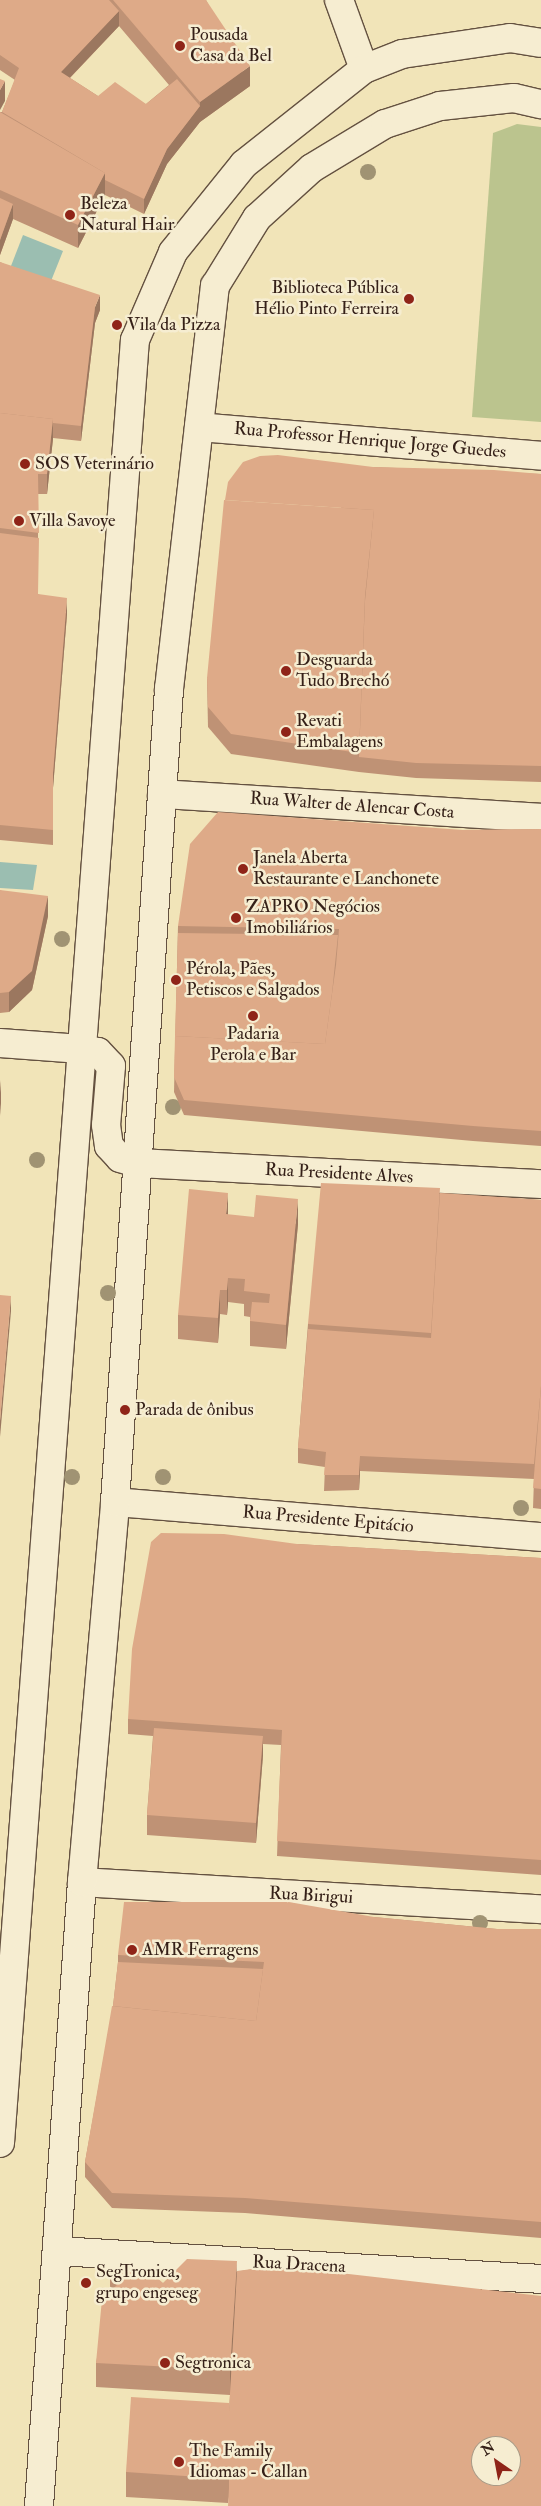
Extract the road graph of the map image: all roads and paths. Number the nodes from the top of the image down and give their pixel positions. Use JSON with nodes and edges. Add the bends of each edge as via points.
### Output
{"nodes":[{"id":1,"x":339,"y":0,"type":"edge"},
{"id":2,"x":541,"y":43,"type":"edge"},
{"id":3,"x":364,"y":69,"type":"junction"},
{"id":4,"x":541,"y":104,"type":"edge"},
{"id":5,"x":198,"y":427,"type":"junction"},
{"id":6,"x":541,"y":456,"type":"edge"},
{"id":7,"x":162,"y":794,"type":"junction"},
{"id":8,"x":541,"y":818,"type":"edge"},
{"id":9,"x":0,"y":1043,"type":"edge"},
{"id":10,"x":81,"y":1049,"type":"junction"},
{"id":11,"x":138,"y":1163,"type":"junction"},
{"id":12,"x":541,"y":1184,"type":"edge"},
{"id":13,"x":115,"y":1502,"type":"junction"},
{"id":14,"x":541,"y":1537,"type":"edge"},
{"id":15,"x":82,"y":1882,"type":"junction"},
{"id":16,"x":541,"y":1909,"type":"edge"},
{"id":17,"x":0,"y":2143,"type":"edge"},
{"id":18,"x":57,"y":2251,"type":"junction"},
{"id":19,"x":541,"y":2279,"type":"edge"},
{"id":20,"x":39,"y":2506,"type":"edge"}],
"edges":[{"from":1,"to":3,"type":"main road"},
{"from":2,"to":3,"type":"main road","via":[[510,38],[402,54]]},
{"from":3,"to":10,"type":"main road","via":[[244,164],[173,252],[135,340]]},
{"from":4,"to":5,"type":"main road","via":[[514,98],[440,106],[385,124],[312,168],[257,218],[215,286]]},
{"from":5,"to":6,"type":"main road","name":"Rua Professor Henrique Jorge Guedes"},
{"from":5,"to":7,"type":"main road","via":[[169,689]]},
{"from":7,"to":8,"type":"main road","name":"Rua Walter de Alencar Costa"},
{"from":7,"to":11,"type":"main road"},
{"from":9,"to":10,"type":"main road"},
{"from":10,"to":11,"type":"main road","via":[[98,1052],[111,1066],[106,1125],[109,1146],[120,1158]]},
{"from":10,"to":17,"type":"main road"},
{"from":11,"to":12,"type":"main road","name":"Rua Presidente Alves"},
{"from":11,"to":13,"type":"main road"},
{"from":13,"to":14,"type":"main road","name":"Rua Presidente Epitácio"},
{"from":13,"to":15,"type":"main road"},
{"from":15,"to":16,"type":"main road","name":"Rua Birigui"},
{"from":15,"to":18,"type":"main road"},
{"from":18,"to":19,"type":"main road","name":"Rua Dracena"},
{"from":18,"to":20,"type":"main road"}]}
